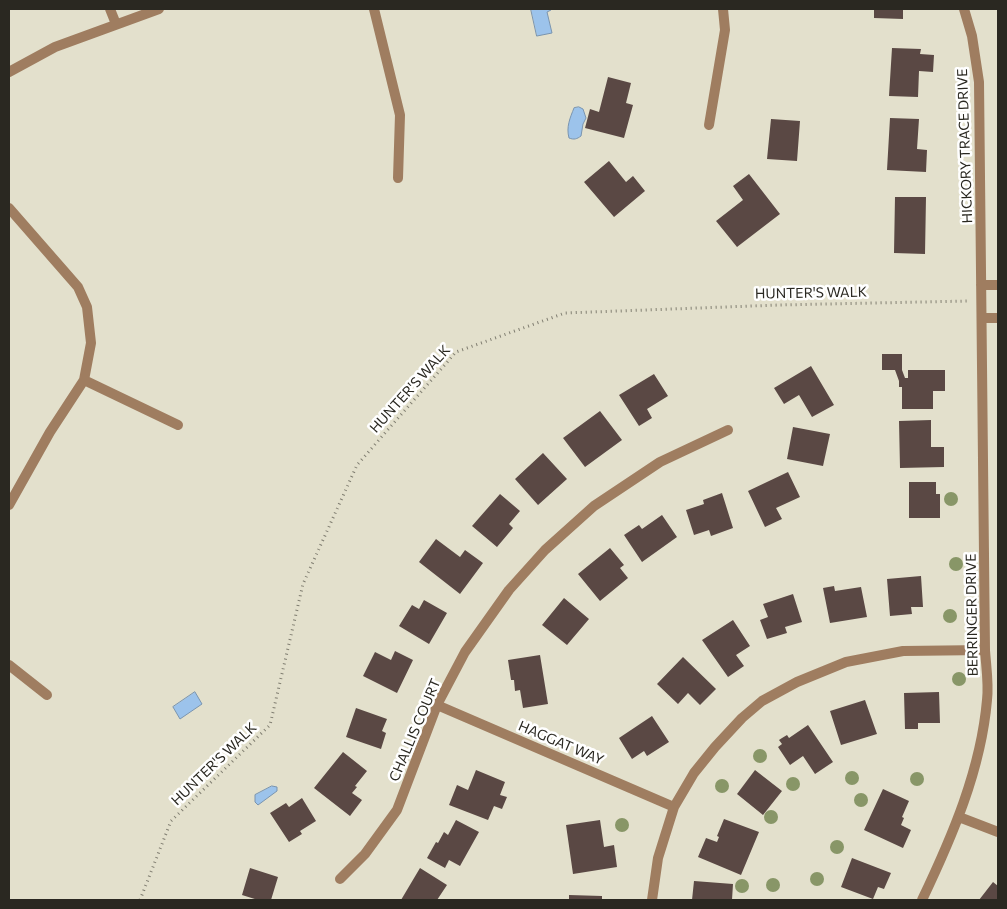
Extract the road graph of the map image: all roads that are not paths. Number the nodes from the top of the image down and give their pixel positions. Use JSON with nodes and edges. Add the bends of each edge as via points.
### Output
{"nodes":[{"id":1,"x":110,"y":9,"type":"edge"},
{"id":2,"x":159,"y":9,"type":"edge"},
{"id":3,"x":374,"y":9,"type":"edge"},
{"id":4,"x":723,"y":9,"type":"edge"},
{"id":5,"x":964,"y":9,"type":"edge"},
{"id":6,"x":116,"y":24,"type":"junction"},
{"id":7,"x":9,"y":72,"type":"edge"},
{"id":8,"x":708,"y":124,"type":"dead end"},
{"id":9,"x":398,"y":178,"type":"dead end"},
{"id":10,"x":9,"y":208,"type":"edge"},
{"id":11,"x":981,"y":285,"type":"junction"},
{"id":12,"x":998,"y":285,"type":"edge"},
{"id":13,"x":982,"y":318,"type":"junction"},
{"id":14,"x":998,"y":318,"type":"edge"},
{"id":15,"x":84,"y":380,"type":"junction"},
{"id":16,"x":178,"y":425,"type":"dead end"},
{"id":17,"x":728,"y":430,"type":"dead end"},
{"id":18,"x":9,"y":505,"type":"edge"},
{"id":19,"x":985,"y":650,"type":"junction"},
{"id":20,"x":9,"y":665,"type":"edge"},
{"id":21,"x":47,"y":695,"type":"dead end"},
{"id":22,"x":437,"y":705,"type":"junction"},
{"id":23,"x":674,"y":807,"type":"junction"},
{"id":24,"x":959,"y":816,"type":"junction"},
{"id":25,"x":998,"y":832,"type":"edge"},
{"id":26,"x":340,"y":879,"type":"dead end"},
{"id":27,"x":652,"y":900,"type":"edge"},
{"id":28,"x":922,"y":900,"type":"edge"}],
"edges":[{"from":1,"to":6,"type":"street"},
{"from":2,"to":6,"type":"street"},
{"from":3,"to":9,"type":"street","via":[[400,115]]},
{"from":4,"to":8,"type":"street","via":[[725,30]]},
{"from":5,"to":11,"type":"street","name":"HICKORY TRACE DRIVE","via":[[979,82]]},
{"from":6,"to":7,"type":"street","via":[[55,47]]},
{"from":10,"to":15,"type":"street","via":[[78,287],[87,306],[91,343]]},
{"from":11,"to":12,"type":"street"},
{"from":11,"to":13,"type":"street","name":"HICKORY TRACE DRIVE"},
{"from":13,"to":14,"type":"street"},
{"from":13,"to":19,"type":"street","name":"BERRINGER DRIVE"},
{"from":15,"to":16,"type":"street"},
{"from":15,"to":18,"type":"street"},
{"from":17,"to":22,"type":"street","name":"CHALLIS COURT","via":[[660,462],[594,506],[545,550],[509,590],[465,652]]},
{"from":19,"to":23,"type":"street","via":[[903,650],[846,662],[797,682],[762,701],[742,718],[694,773]]},
{"from":19,"to":24,"type":"street","name":"BERRINGER DRIVE","via":[[988,698],[978,756]]},
{"from":20,"to":21,"type":"street"},
{"from":22,"to":23,"type":"street","name":"HAGGAT WAY"},
{"from":22,"to":26,"type":"street","name":"CHALLIS COURT","via":[[397,810],[365,854]]},
{"from":23,"to":27,"type":"street","via":[[658,858]]},
{"from":24,"to":25,"type":"street"},
{"from":24,"to":28,"type":"street","name":"BERRINGER DRIVE"}]}
